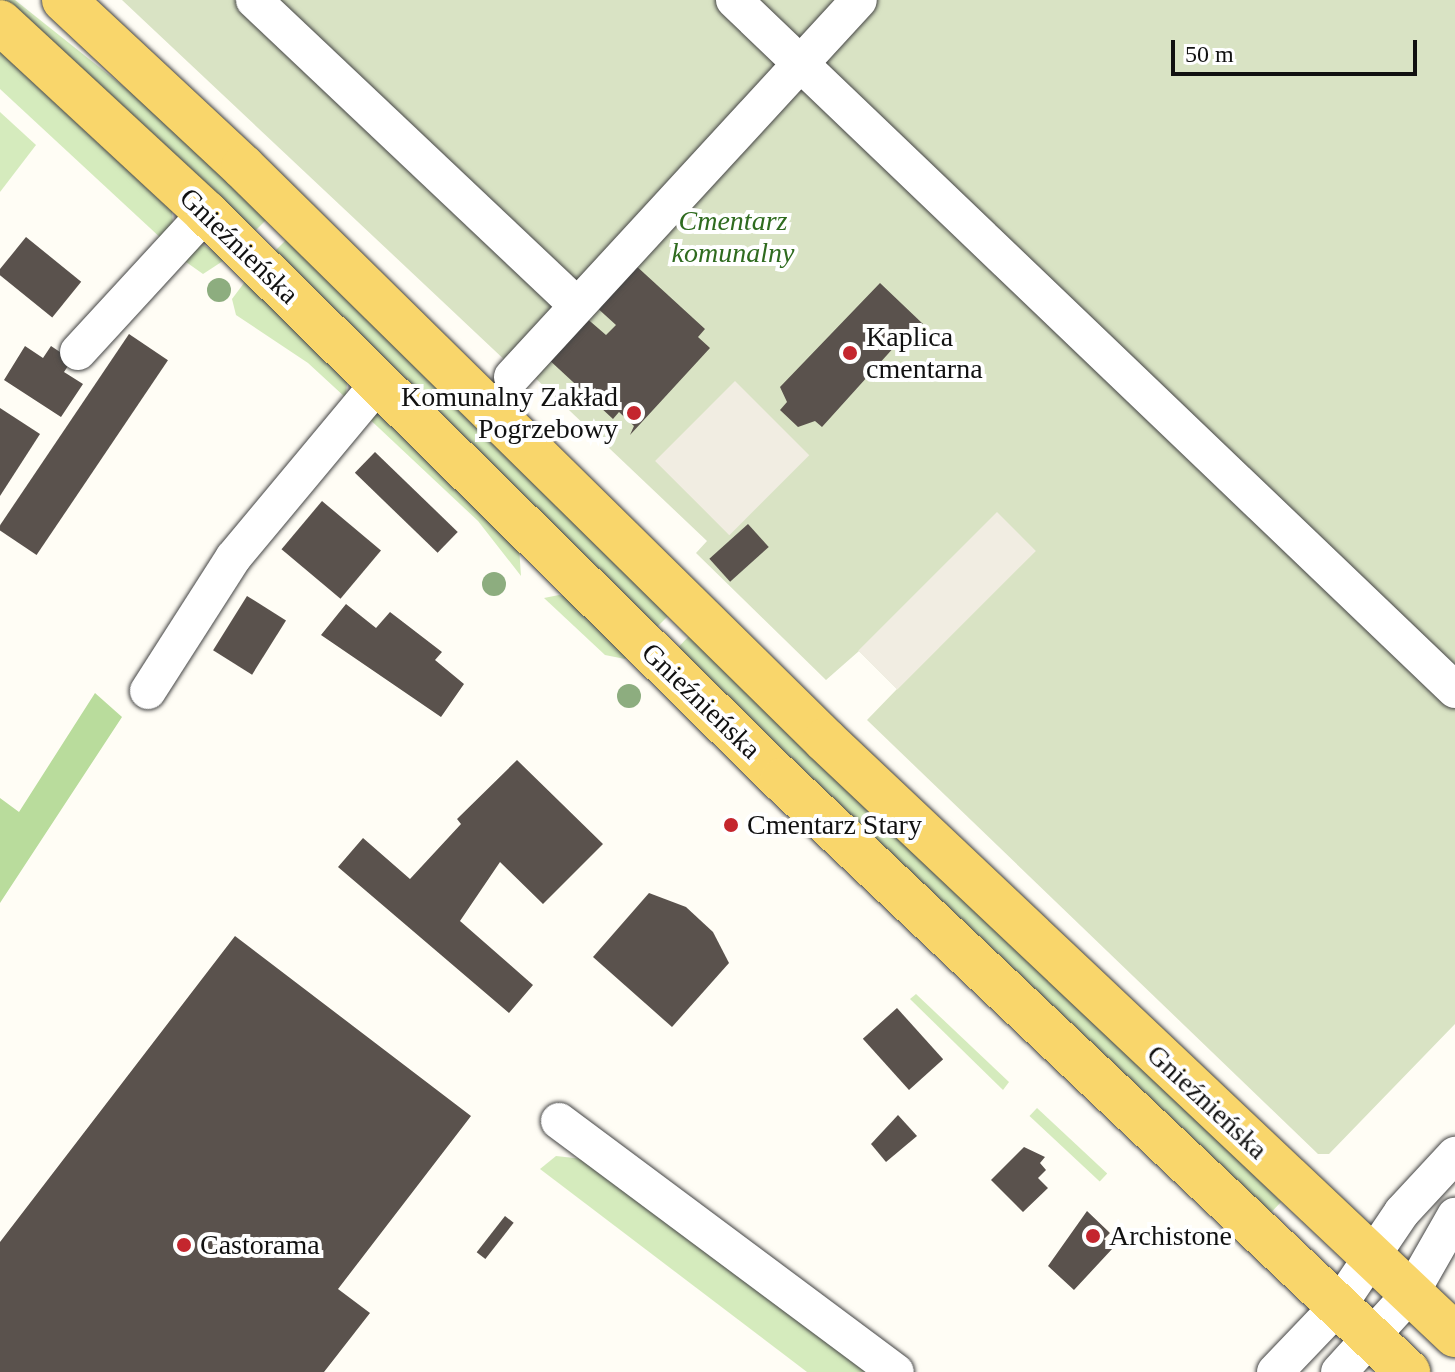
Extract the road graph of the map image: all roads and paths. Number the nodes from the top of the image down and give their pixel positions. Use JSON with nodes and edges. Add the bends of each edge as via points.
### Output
{"nodes":[{"id":1,"x":64,"y":0,"type":"edge"},
{"id":2,"x":254,"y":0,"type":"edge"},
{"id":3,"x":734,"y":0,"type":"edge"},
{"id":4,"x":859,"y":0,"type":"edge"},
{"id":5,"x":0,"y":22,"type":"edge"},
{"id":6,"x":802,"y":64,"type":"junction"},
{"id":7,"x":206,"y":213,"type":"junction"},
{"id":8,"x":577,"y":305,"type":"junction"},
{"id":9,"x":78,"y":352,"type":"dead end"},
{"id":10,"x":512,"y":377,"type":"dead end"},
{"id":11,"x":379,"y":383,"type":"junction"},
{"id":12,"x":1455,"y":690,"type":"edge"},
{"id":13,"x":148,"y":691,"type":"dead end"},
{"id":14,"x":559,"y":1121,"type":"dead end"},
{"id":15,"x":1455,"y":1155,"type":"edge"},
{"id":16,"x":1455,"y":1216,"type":"edge"},
{"id":17,"x":1374,"y":1258,"type":"junction"},
{"id":18,"x":1411,"y":1293,"type":"junction"},
{"id":19,"x":1339,"y":1305,"type":"junction"},
{"id":20,"x":1455,"y":1335,"type":"edge"},
{"id":21,"x":1374,"y":1339,"type":"junction"},
{"id":22,"x":896,"y":1372,"type":"edge"},
{"id":23,"x":1275,"y":1372,"type":"edge"},
{"id":24,"x":1339,"y":1372,"type":"edge"},
{"id":25,"x":1408,"y":1372,"type":"edge"}],
"edges":[{"from":1,"to":17,"type":"main road","name":"Gnieźnieńska","via":[[233,158],[825,740]]},
{"from":2,"to":8,"type":"street"},
{"from":3,"to":6,"type":"street"},
{"from":4,"to":6,"type":"street"},
{"from":5,"to":7,"type":"main road","name":"Gnieźnieńska"},
{"from":6,"to":8,"type":"street"},
{"from":6,"to":12,"type":"street"},
{"from":7,"to":9,"type":"street"},
{"from":7,"to":11,"type":"main road","name":"Gnieźnieńska"},
{"from":8,"to":10,"type":"street"},
{"from":11,"to":13,"type":"street","via":[[233,558]]},
{"from":11,"to":19,"type":"main road","name":"Gnieźnieńska","via":[[792,790]]},
{"from":14,"to":22,"type":"street"},
{"from":15,"to":17,"type":"street","via":[[1402,1212]]},
{"from":16,"to":18,"type":"street"},
{"from":17,"to":18,"type":"main road","name":"Gnieźnieńska"},
{"from":17,"to":19,"type":"street"},
{"from":18,"to":20,"type":"main road","name":"Gnieźnieńska"},
{"from":18,"to":21,"type":"street"},
{"from":19,"to":21,"type":"main road","name":"Gnieźnieńska"},
{"from":19,"to":23,"type":"street"},
{"from":21,"to":24,"type":"street"},
{"from":21,"to":25,"type":"main road","name":"Gnieźnieńska"}]}
